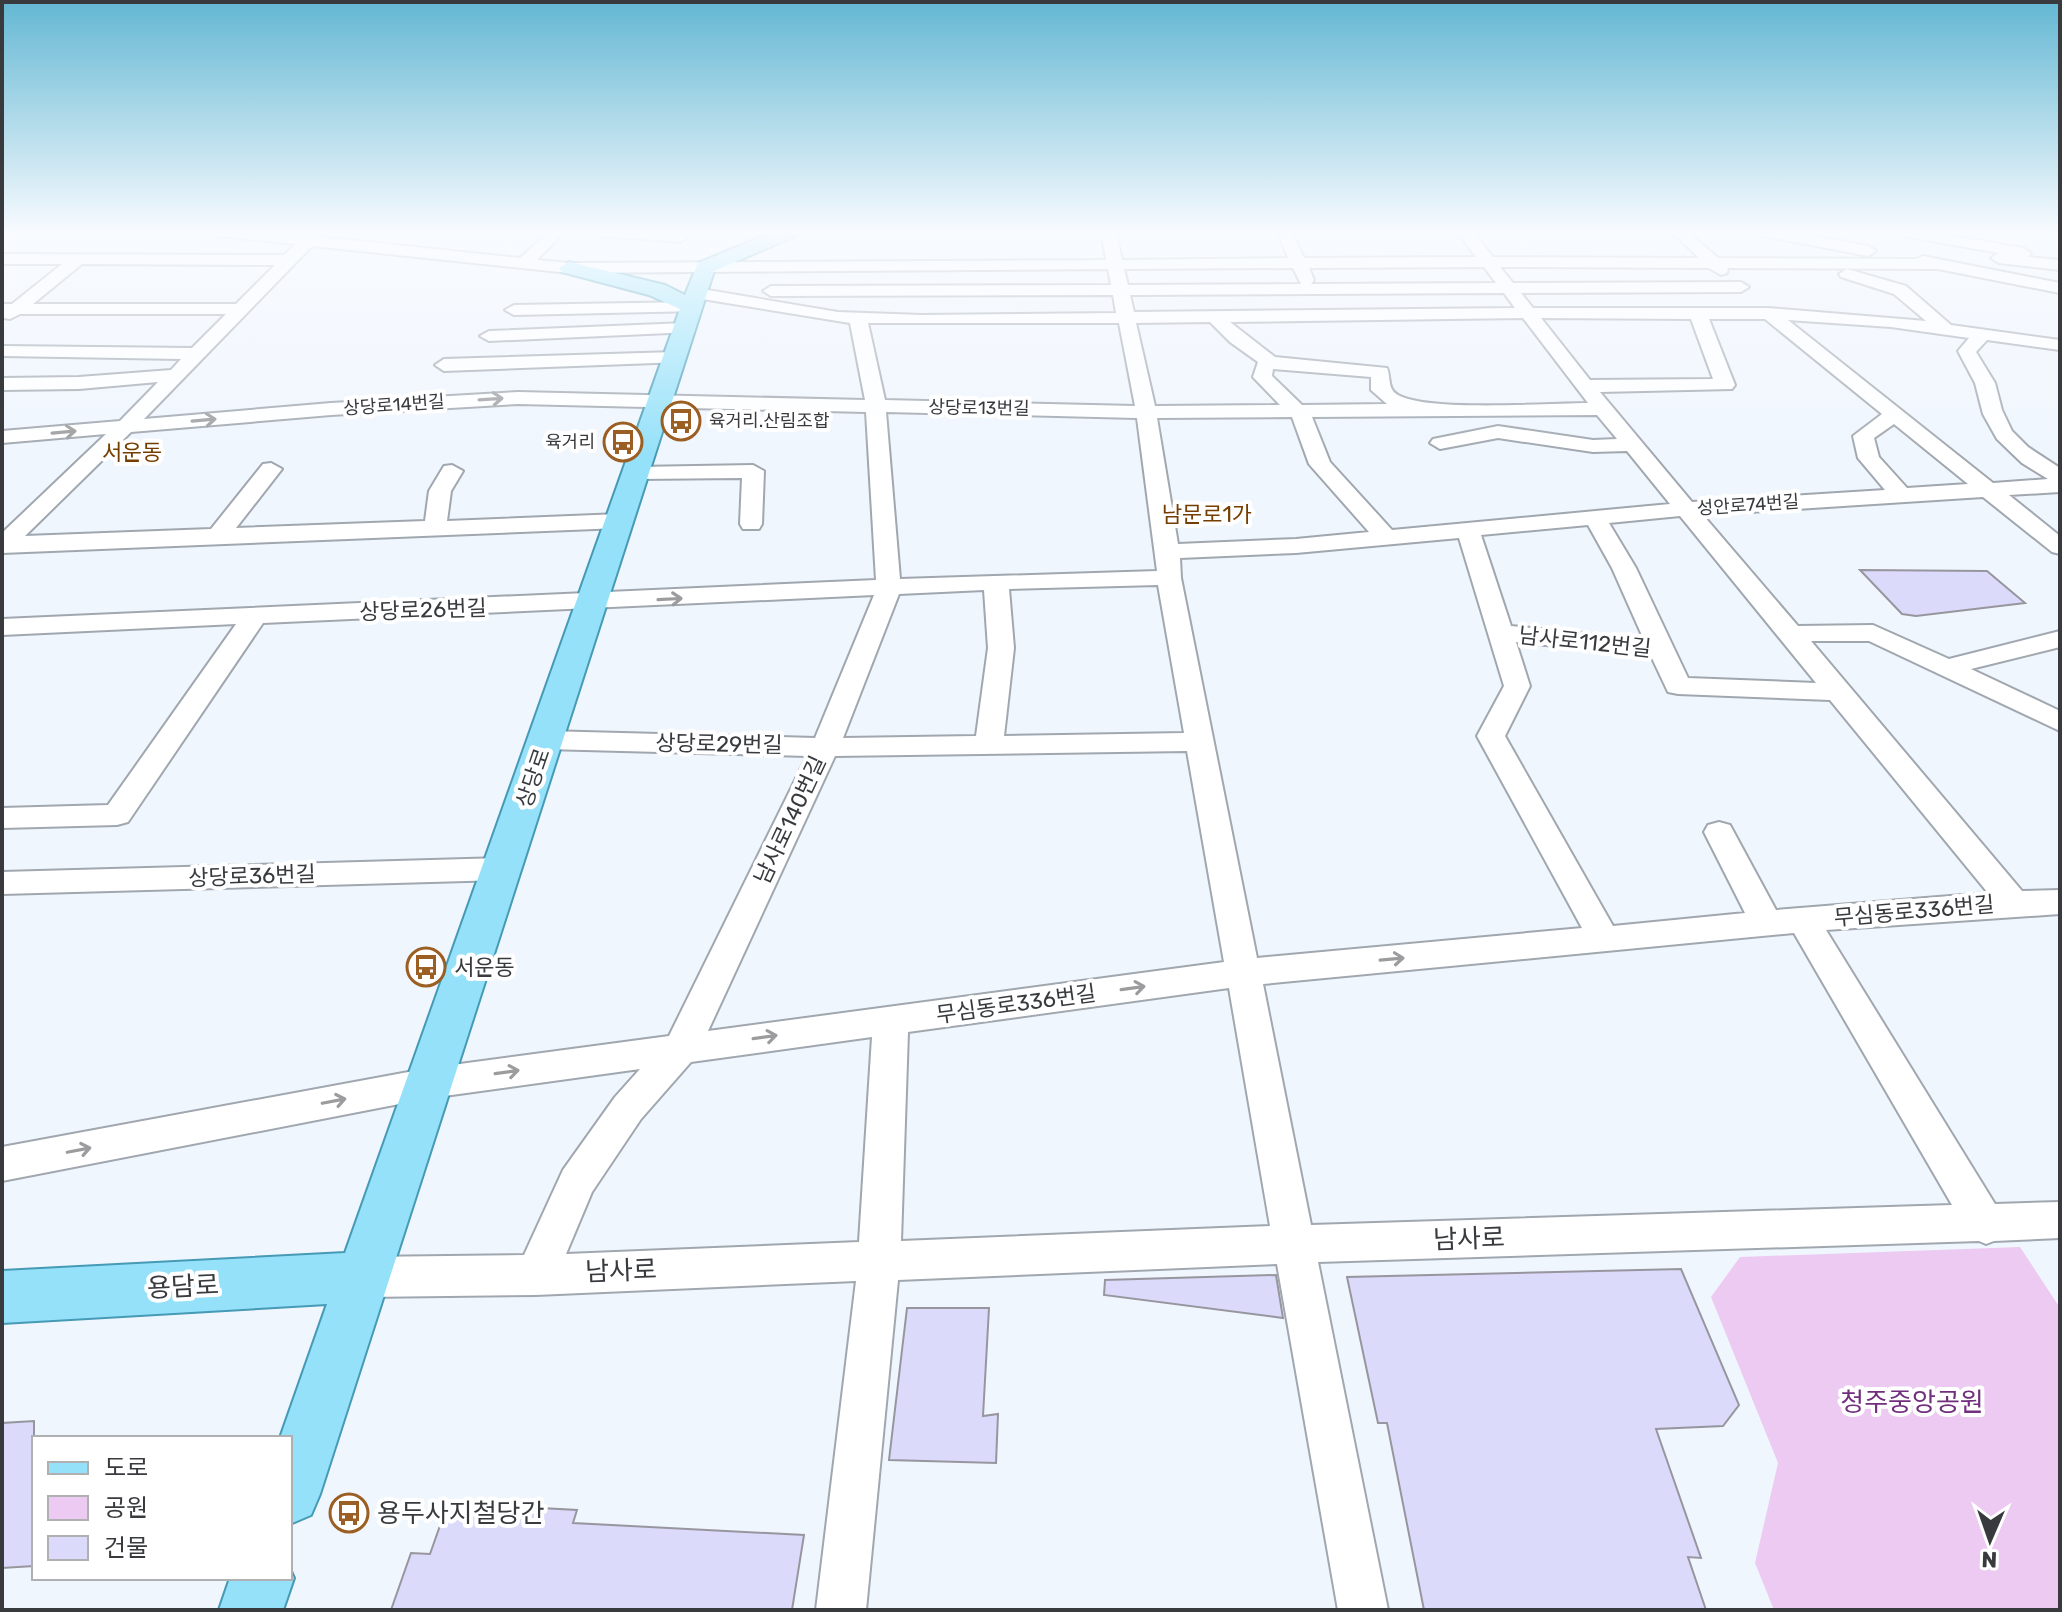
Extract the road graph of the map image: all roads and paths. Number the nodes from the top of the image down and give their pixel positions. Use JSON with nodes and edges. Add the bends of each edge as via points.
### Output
{"nodes":[{"id":1,"x":241,"y":306,"type":"edge"},
{"id":2,"x":687,"y":306,"type":"edge"},
{"id":3,"x":701,"y":306,"type":"edge"},
{"id":4,"x":711,"y":306,"type":"edge"},
{"id":5,"x":757,"y":306,"type":"edge"},
{"id":6,"x":876,"y":306,"type":"edge"},
{"id":7,"x":978,"y":306,"type":"edge"},
{"id":8,"x":1122,"y":306,"type":"edge"},
{"id":9,"x":1175,"y":306,"type":"edge"},
{"id":10,"x":1316,"y":306,"type":"edge"},
{"id":11,"x":1524,"y":306,"type":"edge"},
{"id":12,"x":1762,"y":306,"type":"edge"},
{"id":13,"x":1919,"y":306,"type":"edge"},
{"id":14,"x":238,"y":309,"type":"junction"},
{"id":15,"x":514,"y":310,"type":"dead end"},
{"id":16,"x":7,"y":313,"type":"edge"},
{"id":17,"x":700,"y":313,"type":"junction"},
{"id":18,"x":1529,"y":313,"type":"junction"},
{"id":19,"x":1698,"y":314,"type":"junction"},
{"id":20,"x":1770,"y":314,"type":"junction"},
{"id":21,"x":1375,"y":315,"type":"junction"},
{"id":22,"x":1319,"y":316,"type":"junction"},
{"id":23,"x":1215,"y":317,"type":"junction"},
{"id":24,"x":869,"y":318,"type":"junction"},
{"id":25,"x":1944,"y":328,"type":"junction"},
{"id":26,"x":1450,"y":331,"type":"dead end"},
{"id":27,"x":1977,"y":332,"type":"junction"},
{"id":28,"x":489,"y":336,"type":"dead end"},
{"id":29,"x":2060,"y":345,"type":"edge"},
{"id":30,"x":2,"y":351,"type":"edge"},
{"id":31,"x":195,"y":354,"type":"junction"},
{"id":32,"x":1270,"y":362,"type":"junction"},
{"id":33,"x":444,"y":365,"type":"dead end"},
{"id":34,"x":175,"y":375,"type":"junction"},
{"id":35,"x":2,"y":384,"type":"edge"},
{"id":36,"x":1585,"y":386,"type":"junction"},
{"id":37,"x":661,"y":400,"type":"junction"},
{"id":38,"x":876,"y":406,"type":"junction"},
{"id":39,"x":1493,"y":408,"type":"junction"},
{"id":40,"x":1422,"y":409,"type":"junction"},
{"id":41,"x":1603,"y":409,"type":"junction"},
{"id":42,"x":1297,"y":410,"type":"junction"},
{"id":43,"x":1146,"y":412,"type":"junction"},
{"id":44,"x":1895,"y":414,"type":"junction"},
{"id":45,"x":126,"y":426,"type":"junction"},
{"id":46,"x":1498,"y":432,"type":"junction"},
{"id":47,"x":2,"y":437,"type":"edge"},
{"id":48,"x":1440,"y":443,"type":"dead end"},
{"id":49,"x":1634,"y":445,"type":"junction"},
{"id":50,"x":271,"y":469,"type":"dead end"},
{"id":51,"x":452,"y":471,"type":"dead end"},
{"id":52,"x":637,"y":473,"type":"junction"},
{"id":53,"x":2060,"y":477,"type":"edge"},
{"id":54,"x":2060,"y":485,"type":"edge"},
{"id":55,"x":1989,"y":489,"type":"junction"},
{"id":56,"x":1901,"y":495,"type":"junction"},
{"id":57,"x":1688,"y":509,"type":"junction"},
{"id":58,"x":1595,"y":518,"type":"junction"},
{"id":59,"x":620,"y":521,"type":"junction"},
{"id":60,"x":751,"y":524,"type":"dead end"},
{"id":61,"x":435,"y":528,"type":"junction"},
{"id":62,"x":1468,"y":530,"type":"junction"},
{"id":63,"x":8,"y":535,"type":"edge"},
{"id":64,"x":218,"y":536,"type":"junction"},
{"id":65,"x":1386,"y":537,"type":"junction"},
{"id":66,"x":2060,"y":547,"type":"edge"},
{"id":67,"x":1169,"y":565,"type":"junction"},
{"id":68,"x":996,"y":583,"type":"junction"},
{"id":69,"x":889,"y":588,"type":"junction"},
{"id":70,"x":592,"y":603,"type":"junction"},
{"id":71,"x":254,"y":617,"type":"junction"},
{"id":72,"x":2,"y":627,"type":"edge"},
{"id":73,"x":1500,"y":633,"type":"junction"},
{"id":74,"x":1792,"y":634,"type":"junction"},
{"id":75,"x":2060,"y":639,"type":"edge"},
{"id":76,"x":1661,"y":649,"type":"junction"},
{"id":77,"x":1945,"y":668,"type":"junction"},
{"id":78,"x":1839,"y":692,"type":"junction"},
{"id":79,"x":2060,"y":722,"type":"edge"},
{"id":80,"x":546,"y":740,"type":"junction"},
{"id":81,"x":1200,"y":742,"type":"junction"},
{"id":82,"x":989,"y":744,"type":"junction"},
{"id":83,"x":825,"y":747,"type":"junction"},
{"id":84,"x":2,"y":818,"type":"edge"},
{"id":85,"x":1719,"y":832,"type":"dead end"},
{"id":86,"x":502,"y":869,"type":"junction"},
{"id":87,"x":2,"y":883,"type":"edge"},
{"id":88,"x":2014,"y":903,"type":"junction"},
{"id":89,"x":2059,"y":904,"type":"edge"},
{"id":90,"x":1785,"y":922,"type":"junction"},
{"id":91,"x":1604,"y":939,"type":"junction"},
{"id":92,"x":1242,"y":973,"type":"junction"},
{"id":93,"x":891,"y":1021,"type":"junction"},
{"id":94,"x":681,"y":1049,"type":"junction"},
{"id":95,"x":430,"y":1083,"type":"junction"},
{"id":96,"x":2,"y":1164,"type":"edge"},
{"id":97,"x":2060,"y":1220,"type":"edge"},
{"id":98,"x":1986,"y":1225,"type":"junction"},
{"id":99,"x":1296,"y":1244,"type":"junction"},
{"id":100,"x":879,"y":1261,"type":"junction"},
{"id":101,"x":536,"y":1275,"type":"junction"},
{"id":102,"x":364,"y":1277,"type":"junction"},
{"id":103,"x":2,"y":1297,"type":"edge"},
{"id":104,"x":292,"y":1488,"type":"edge"},
{"id":105,"x":261,"y":1580,"type":"edge"},
{"id":106,"x":251,"y":1610,"type":"edge"},
{"id":107,"x":841,"y":1610,"type":"edge"},
{"id":108,"x":1363,"y":1610,"type":"edge"}],
"edges":[{"from":1,"to":14,"type":"street"},
{"from":2,"to":17,"type":"main road"},
{"from":3,"to":17,"type":"main road","name":"상당로"},
{"from":4,"to":17,"type":"street"},
{"from":5,"to":17,"type":"street"},
{"from":6,"to":24,"type":"street"},
{"from":7,"to":24,"type":"street"},
{"from":8,"to":43,"type":"street"},
{"from":9,"to":23,"type":"street"},
{"from":10,"to":22,"type":"street"},
{"from":11,"to":18,"type":"street"},
{"from":12,"to":20,"type":"street"},
{"from":13,"to":25,"type":"street"},
{"from":14,"to":16,"type":"street"},
{"from":14,"to":31,"type":"street"},
{"from":15,"to":17,"type":"street"},
{"from":17,"to":24,"type":"street"},
{"from":17,"to":28,"type":"street"},
{"from":17,"to":33,"type":"street"},
{"from":17,"to":37,"type":"main road","name":"상당로"},
{"from":18,"to":19,"type":"street"},
{"from":18,"to":21,"type":"street"},
{"from":18,"to":36,"type":"street"},
{"from":19,"to":20,"type":"street"},
{"from":19,"to":36,"type":"street","via":[[1725,385]]},
{"from":20,"to":25,"type":"street"},
{"from":20,"to":44,"type":"street"},
{"from":21,"to":22,"type":"street"},
{"from":21,"to":26,"type":"street","via":[[1395,329]]},
{"from":22,"to":23,"type":"street"},
{"from":23,"to":32,"type":"street"},
{"from":24,"to":38,"type":"street","name":"남사로140번길"},
{"from":25,"to":27,"type":"street"},
{"from":27,"to":29,"type":"street"},
{"from":27,"to":53,"type":"street","via":[[1978,341],[1967,351],[1969,363],[1984,381],[1994,417],[2007,439]]},
{"from":30,"to":31,"type":"street"},
{"from":31,"to":34,"type":"street"},
{"from":32,"to":40,"type":"street","name":"상당로13번길","via":[[1380,372],[1381,390],[1390,399]]},
{"from":32,"to":42,"type":"street","via":[[1262,377]]},
{"from":34,"to":35,"type":"street"},
{"from":34,"to":45,"type":"street"},
{"from":36,"to":41,"type":"street"},
{"from":37,"to":38,"type":"street","name":"상당로13번길"},
{"from":45,"to":37,"type":"street","name":"상당로14번길","one_way":true,"via":[[518,398]]},
{"from":37,"to":52,"type":"main road","name":"상당로"},
{"from":38,"to":43,"type":"street","name":"상당로13번길"},
{"from":38,"to":69,"type":"street","name":"남사로140번길"},
{"from":39,"to":40,"type":"street","name":"상당로13번길"},
{"from":39,"to":41,"type":"street","name":"상당로13번길"},
{"from":39,"to":46,"type":"street"},
{"from":40,"to":42,"type":"street","name":"상당로13번길"},
{"from":41,"to":49,"type":"street"},
{"from":42,"to":43,"type":"street","name":"상당로13번길"},
{"from":42,"to":65,"type":"street","via":[[1320,464]]},
{"from":43,"to":67,"type":"street"},
{"from":44,"to":55,"type":"street"},
{"from":44,"to":56,"type":"street","via":[[1863,436],[1869,458]]},
{"from":47,"to":45,"type":"street","name":"상당로14번길","one_way":true},
{"from":45,"to":63,"type":"street"},
{"from":46,"to":48,"type":"street"},
{"from":46,"to":49,"type":"street","via":[[1593,446]]},
{"from":49,"to":57,"type":"street"},
{"from":50,"to":64,"type":"street"},
{"from":51,"to":61,"type":"street","via":[[440,491]]},
{"from":52,"to":59,"type":"main road","name":"상당로"},
{"from":52,"to":60,"type":"street","via":[[753,471]]},
{"from":54,"to":55,"type":"street","name":"성안로74번길"},
{"from":55,"to":56,"type":"street","name":"성안로74번길"},
{"from":55,"to":66,"type":"street"},
{"from":56,"to":57,"type":"street","name":"성안로74번길"},
{"from":57,"to":58,"type":"street","name":"성안로74번길"},
{"from":57,"to":74,"type":"street"},
{"from":58,"to":62,"type":"street","name":"성안로74번길"},
{"from":58,"to":76,"type":"street"},
{"from":59,"to":61,"type":"street"},
{"from":59,"to":70,"type":"main road","name":"상당로"},
{"from":61,"to":64,"type":"street"},
{"from":62,"to":65,"type":"street","name":"성안로74번길"},
{"from":62,"to":73,"type":"street"},
{"from":63,"to":64,"type":"street"},
{"from":65,"to":67,"type":"street","name":"성안로74번길"},
{"from":67,"to":68,"type":"street","name":"성안로74번길"},
{"from":67,"to":81,"type":"street"},
{"from":68,"to":69,"type":"street","name":"성안로74번길"},
{"from":68,"to":82,"type":"street","via":[[1001,648]]},
{"from":70,"to":69,"type":"street","name":"상당로26번길","one_way":true},
{"from":69,"to":83,"type":"street","name":"남사로140번길"},
{"from":70,"to":71,"type":"street","name":"상당로26번길"},
{"from":70,"to":80,"type":"main road","name":"상당로"},
{"from":71,"to":72,"type":"street","name":"상당로26번길"},
{"from":71,"to":84,"type":"street","via":[[117,815]]},
{"from":73,"to":76,"type":"street","name":"남사로112번길"},
{"from":73,"to":91,"type":"street","via":[[1517,686],[1491,736]]},
{"from":74,"to":77,"type":"street","via":[[1873,633]]},
{"from":74,"to":78,"type":"street"},
{"from":75,"to":77,"type":"street"},
{"from":76,"to":78,"type":"street","name":"남사로112번길","via":[[1678,686]]},
{"from":77,"to":79,"type":"street"},
{"from":78,"to":88,"type":"street"},
{"from":80,"to":83,"type":"street","name":"상당로29번길"},
{"from":80,"to":86,"type":"main road","name":"상당로"},
{"from":81,"to":82,"type":"street","name":"상당로29번길"},
{"from":81,"to":92,"type":"street"},
{"from":82,"to":83,"type":"street","name":"상당로29번길"},
{"from":83,"to":94,"type":"street","name":"남사로140번길"},
{"from":85,"to":90,"type":"street"},
{"from":86,"to":87,"type":"street","name":"상당로36번길"},
{"from":86,"to":95,"type":"main road","name":"상당로"},
{"from":88,"to":89,"type":"street","name":"무심동로336번길"},
{"from":88,"to":90,"type":"street","name":"무심동로336번길"},
{"from":90,"to":91,"type":"street","name":"무심동로336번길"},
{"from":90,"to":98,"type":"street"},
{"from":92,"to":91,"type":"street","name":"무심동로336번길","one_way":true},
{"from":93,"to":92,"type":"street","name":"무심동로336번길","one_way":true},
{"from":92,"to":99,"type":"street"},
{"from":94,"to":93,"type":"street","name":"무심동로336번길","one_way":true},
{"from":93,"to":100,"type":"street"},
{"from":95,"to":94,"type":"street","name":"무심동로336번길","one_way":true},
{"from":94,"to":101,"type":"street","name":"남사로140번길","via":[[628,1108],[577,1182]]},
{"from":96,"to":95,"type":"street","one_way":true},
{"from":95,"to":102,"type":"main road","name":"상당로"},
{"from":97,"to":98,"type":"street","name":"남사로"},
{"from":98,"to":99,"type":"street","name":"남사로"},
{"from":99,"to":100,"type":"street","name":"남사로"},
{"from":99,"to":108,"type":"street"},
{"from":100,"to":101,"type":"street","name":"남사로"},
{"from":100,"to":107,"type":"street"},
{"from":101,"to":102,"type":"street","name":"남사로"},
{"from":102,"to":103,"type":"main road","name":"용담로"},
{"from":102,"to":104,"type":"main road","name":"상당로"},
{"from":105,"to":106,"type":"main road"}]}
